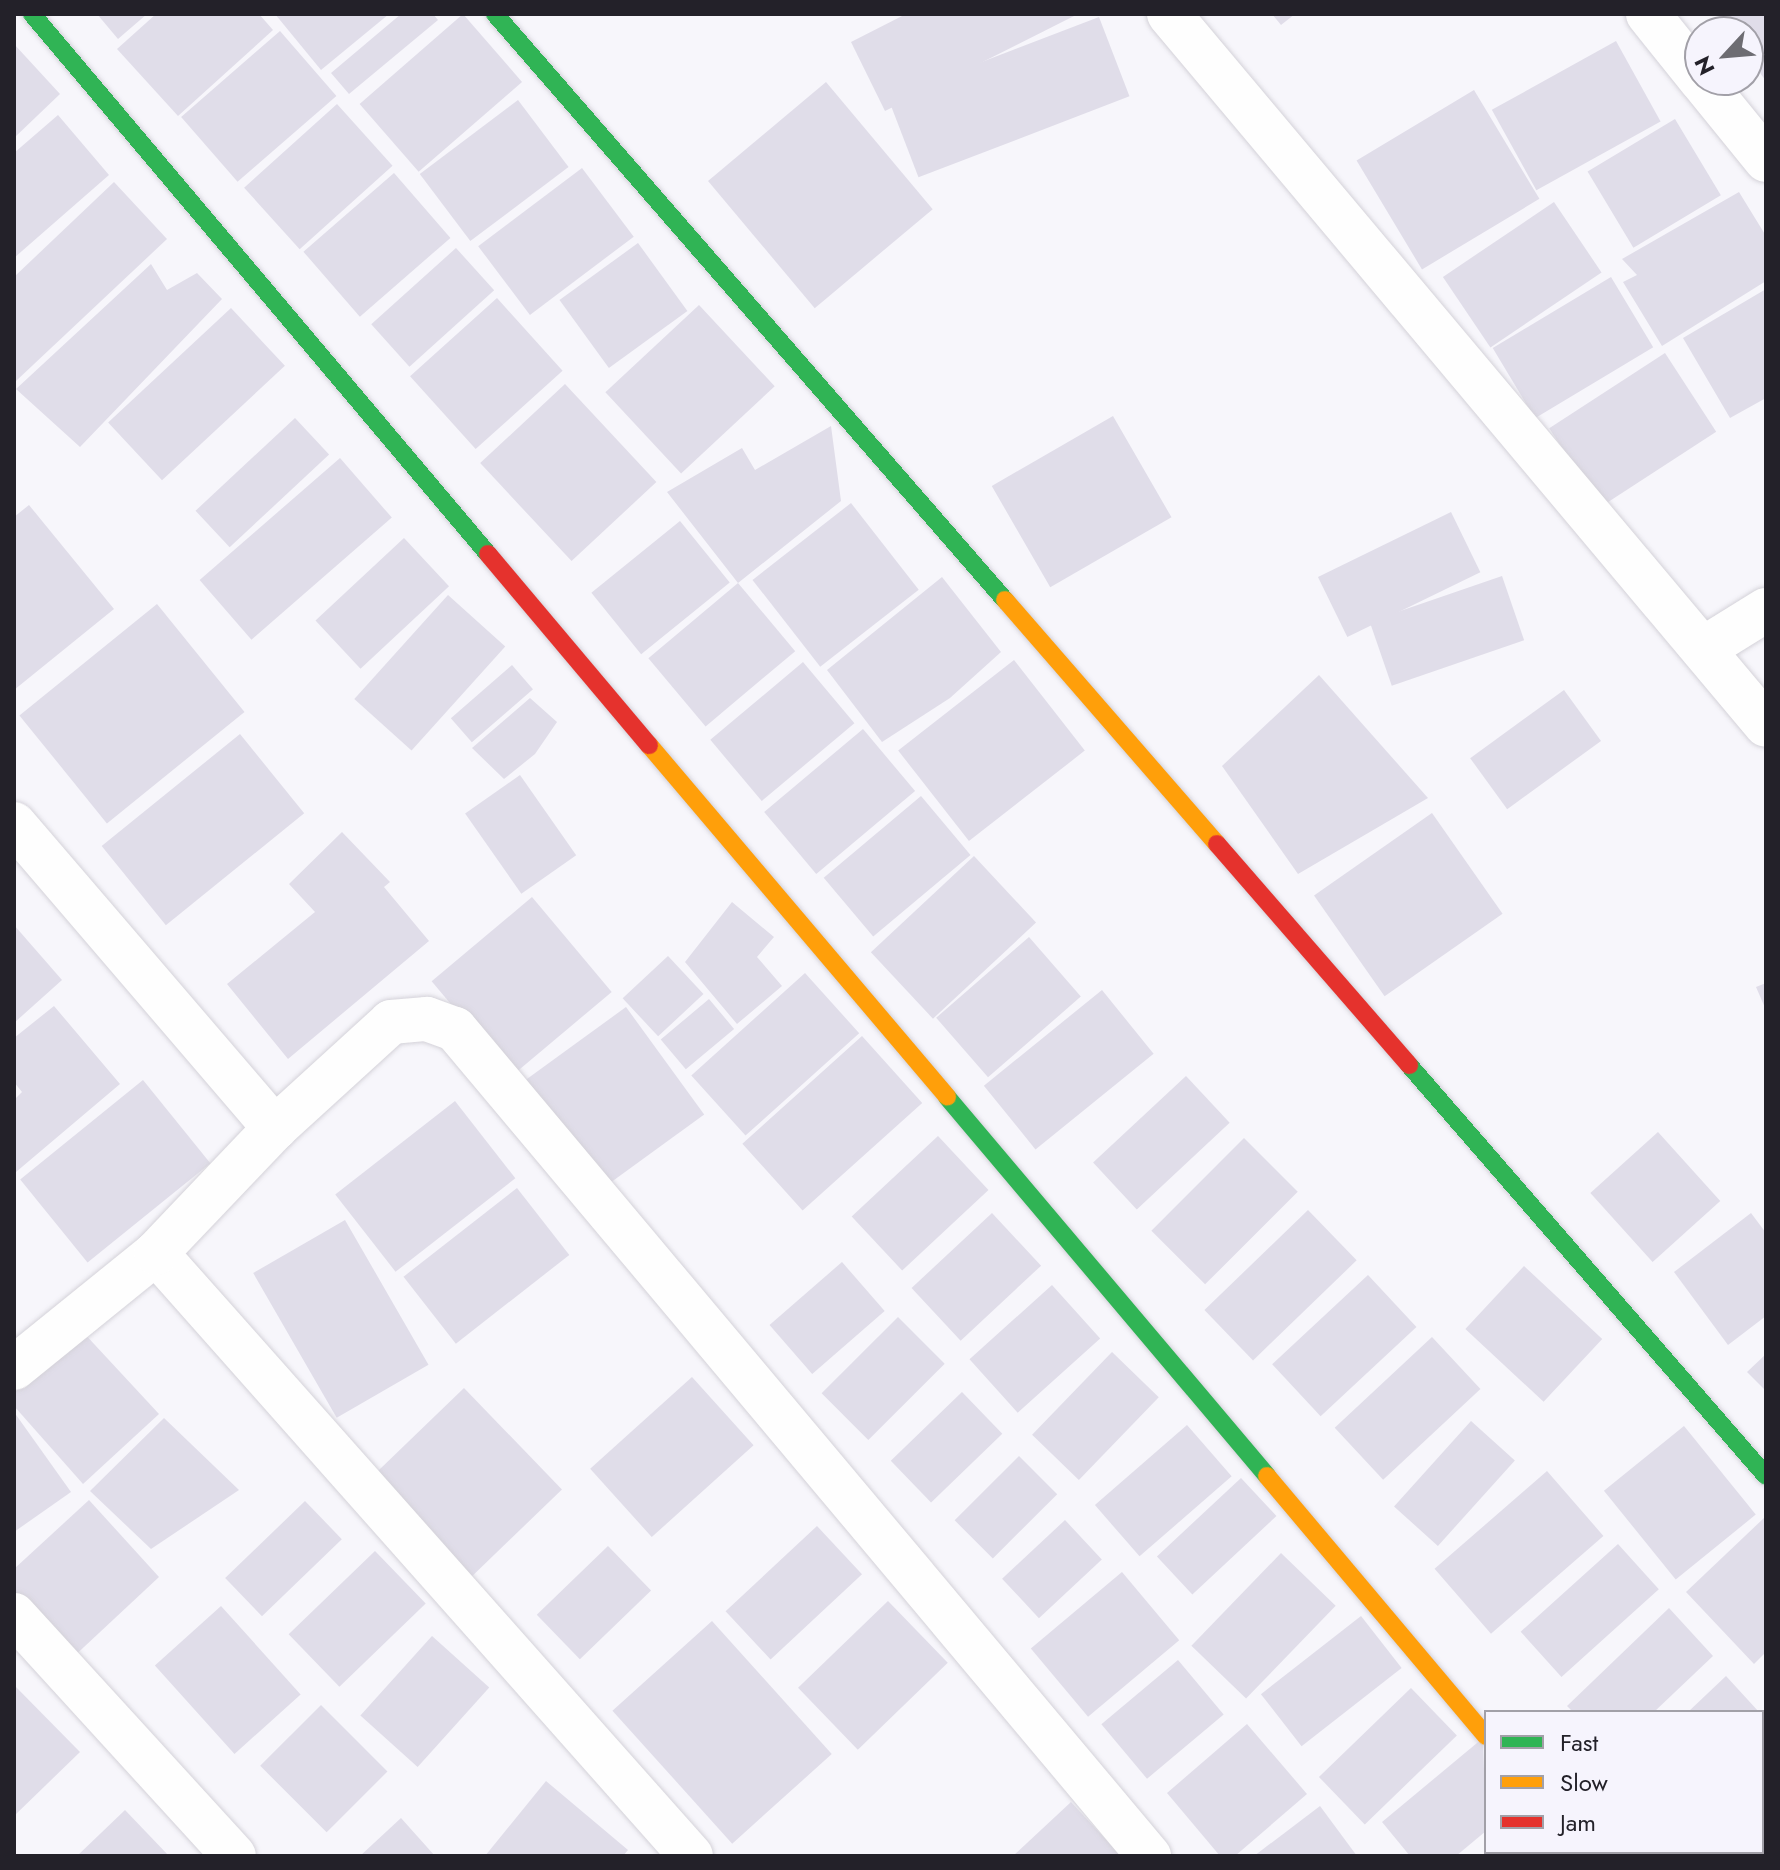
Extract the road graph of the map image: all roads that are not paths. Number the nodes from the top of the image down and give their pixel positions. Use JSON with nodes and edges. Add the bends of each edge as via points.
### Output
{"nodes":[{"id":1,"x":32,"y":14,"type":"edge"},
{"id":2,"x":495,"y":14,"type":"edge"},
{"id":3,"x":1169,"y":14,"type":"edge"},
{"id":4,"x":1648,"y":14,"type":"edge"},
{"id":5,"x":1684,"y":58,"type":"edge"},
{"id":6,"x":1715,"y":96,"type":"edge"},
{"id":7,"x":1766,"y":160,"type":"edge"},
{"id":8,"x":1766,"y":610,"type":"edge"},
{"id":9,"x":1703,"y":649,"type":"junction"},
{"id":10,"x":1766,"y":725,"type":"edge"},
{"id":11,"x":14,"y":824,"type":"edge"},
{"id":12,"x":275,"y":1128,"type":"junction"},
{"id":13,"x":156,"y":1253,"type":"junction"},
{"id":14,"x":14,"y":1368,"type":"edge"},
{"id":15,"x":1766,"y":1476,"type":"edge"},
{"id":16,"x":14,"y":1615,"type":"edge"},
{"id":17,"x":1484,"y":1734,"type":"edge"},
{"id":18,"x":234,"y":1856,"type":"edge"},
{"id":19,"x":691,"y":1856,"type":"edge"},
{"id":20,"x":1149,"y":1856,"type":"edge"}],
"edges":[{"from":1,"to":17,"type":"street"},
{"from":2,"to":15,"type":"street"},
{"from":3,"to":9,"type":"street"},
{"from":4,"to":5,"type":"street"},
{"from":6,"to":7,"type":"street"},
{"from":8,"to":9,"type":"street"},
{"from":9,"to":10,"type":"street"},
{"from":11,"to":12,"type":"street"},
{"from":12,"to":13,"type":"street"},
{"from":12,"to":20,"type":"street","via":[[391,1022],[427,1019],[455,1029]]},
{"from":13,"to":14,"type":"street"},
{"from":13,"to":19,"type":"street"},
{"from":16,"to":18,"type":"street"}]}
